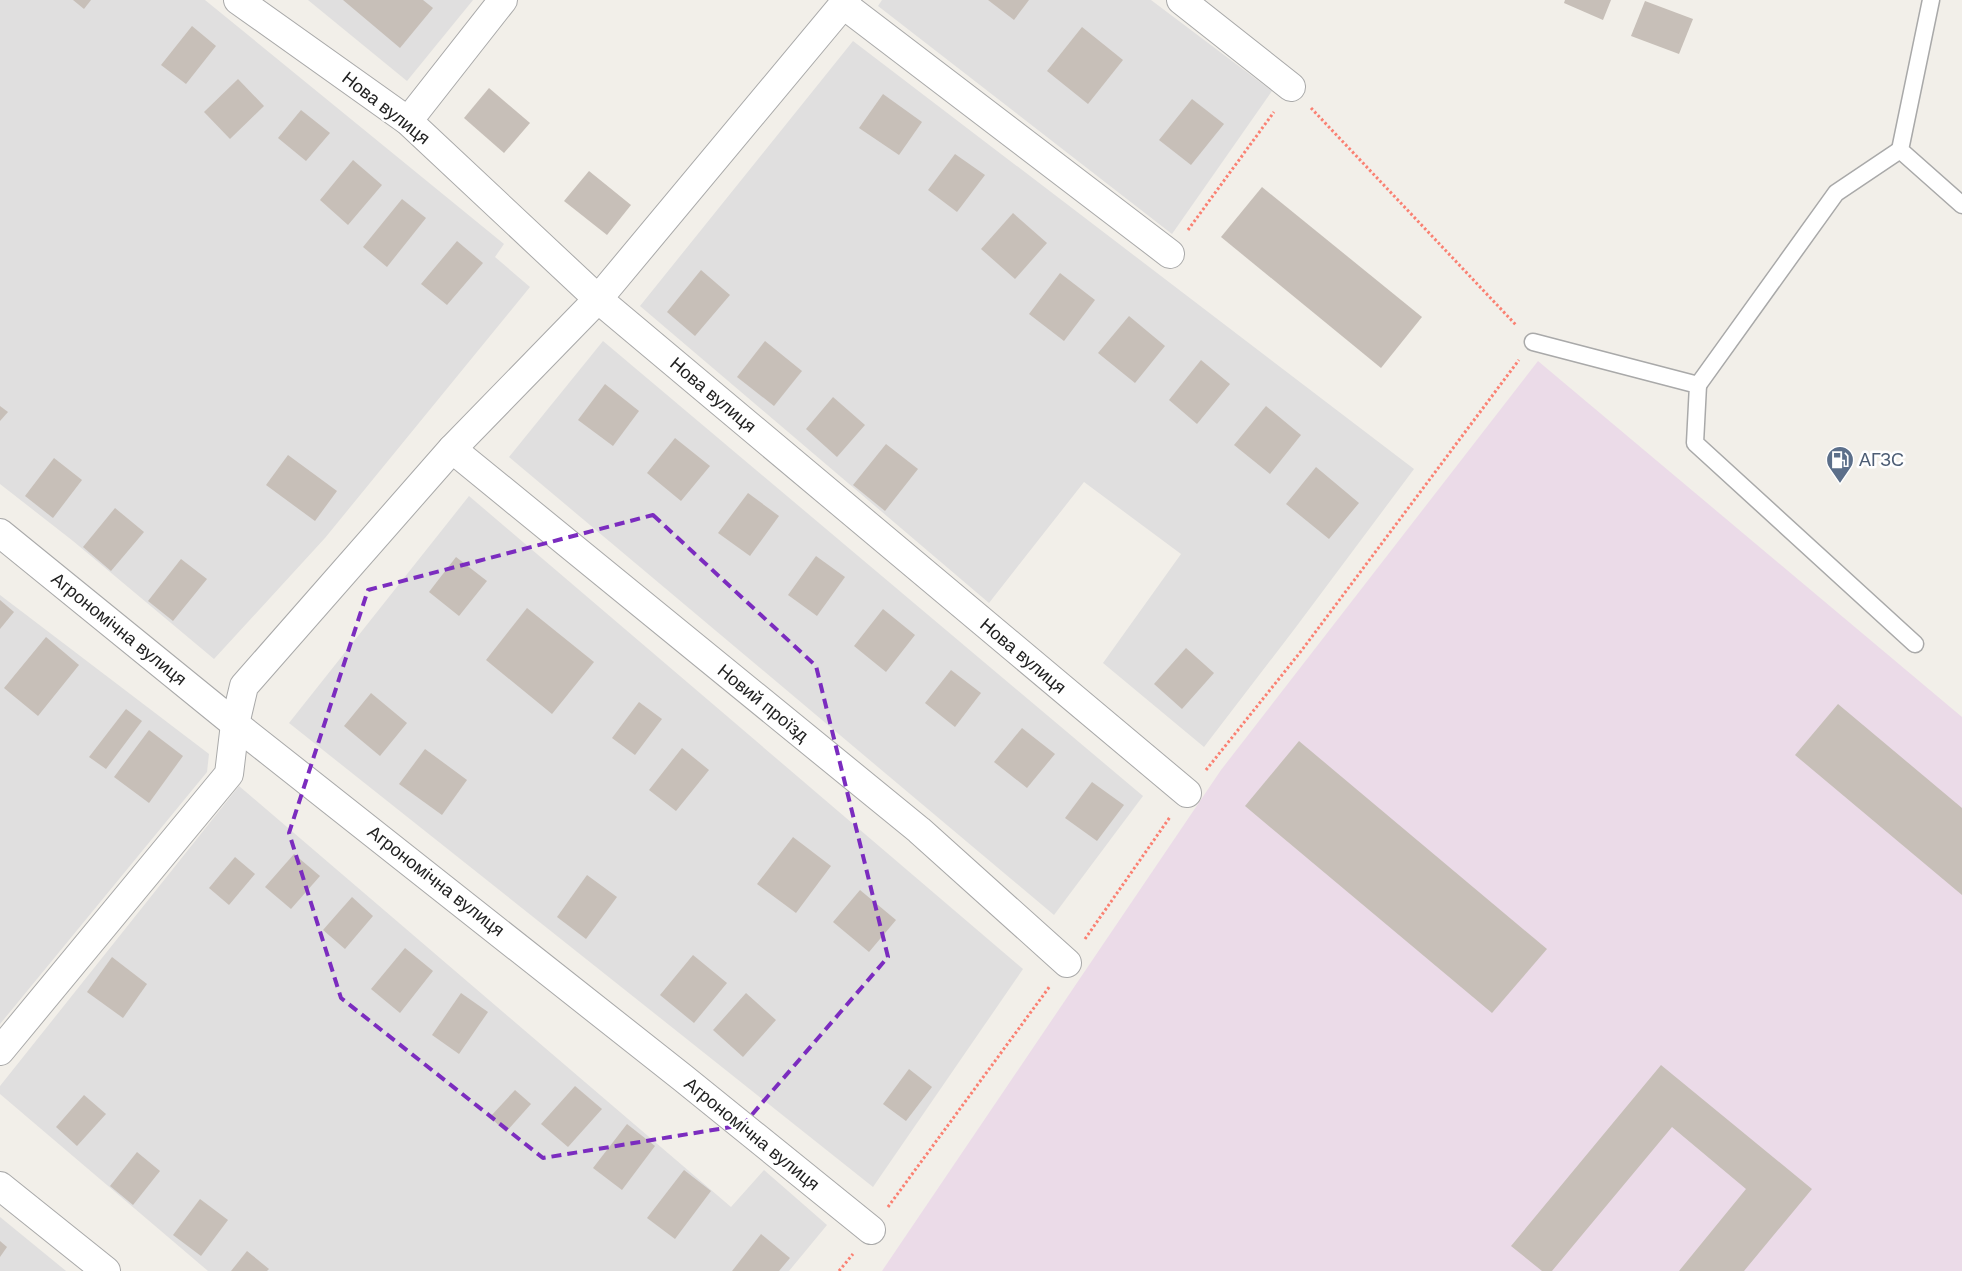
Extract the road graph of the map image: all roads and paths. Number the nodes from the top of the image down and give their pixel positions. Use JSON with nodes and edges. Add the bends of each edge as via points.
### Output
{"nodes":[{"id":1,"x":238,"y":0,"type":"edge"},
{"id":2,"x":503,"y":0,"type":"edge"},
{"id":3,"x":1181,"y":0,"type":"edge"},
{"id":4,"x":1931,"y":0,"type":"edge"},
{"id":5,"x":846,"y":3,"type":"edge"},
{"id":6,"x":1292,"y":87,"type":"junction"},
{"id":7,"x":408,"y":121,"type":"junction"},
{"id":8,"x":1900,"y":150,"type":"junction"},
{"id":9,"x":1962,"y":205,"type":"edge"},
{"id":10,"x":1170,"y":254,"type":"joint"},
{"id":11,"x":598,"y":299,"type":"junction"},
{"id":12,"x":1533,"y":342,"type":"junction"},
{"id":13,"x":1698,"y":385,"type":"junction"},
{"id":14,"x":452,"y":449,"type":"junction"},
{"id":15,"x":0,"y":533,"type":"edge"},
{"id":16,"x":1915,"y":644,"type":"dead end"},
{"id":17,"x":1302,"y":650,"type":"dead end"},
{"id":18,"x":235,"y":724,"type":"junction"},
{"id":19,"x":1187,"y":793,"type":"dead end"},
{"id":20,"x":1067,"y":963,"type":"dead end"},
{"id":21,"x":0,"y":1051,"type":"edge"},
{"id":22,"x":0,"y":1186,"type":"edge"},
{"id":23,"x":871,"y":1230,"type":"dead end"},
{"id":24,"x":106,"y":1271,"type":"edge"}],
"edges":[{"from":1,"to":7,"type":"street","name":"Нова вулиця"},
{"from":2,"to":7,"type":"street"},
{"from":3,"to":6,"type":"street"},
{"from":4,"to":8,"type":"lane"},
{"from":5,"to":10,"type":"street"},
{"from":5,"to":11,"type":"street"},
{"from":6,"to":10,"type":"path"},
{"from":6,"to":12,"type":"path"},
{"from":7,"to":11,"type":"street","name":"Нова вулиця"},
{"from":8,"to":9,"type":"lane"},
{"from":8,"to":13,"type":"lane","via":[[1836,194]]},
{"from":11,"to":14,"type":"street"},
{"from":11,"to":19,"type":"street","name":"Нова вулиця"},
{"from":12,"to":13,"type":"lane"},
{"from":12,"to":17,"type":"path"},
{"from":13,"to":16,"type":"lane","via":[[1695,443]]},
{"from":14,"to":18,"type":"street","via":[[244,686]]},
{"from":14,"to":20,"type":"street","name":"Новий проїзд","via":[[918,830]]},
{"from":15,"to":18,"type":"street","name":"Агрономічна вулиця"},
{"from":18,"to":21,"type":"street","via":[[230,774]]},
{"from":18,"to":23,"type":"street","name":"Агрономічна вулиця"},
{"from":22,"to":24,"type":"street"}]}
